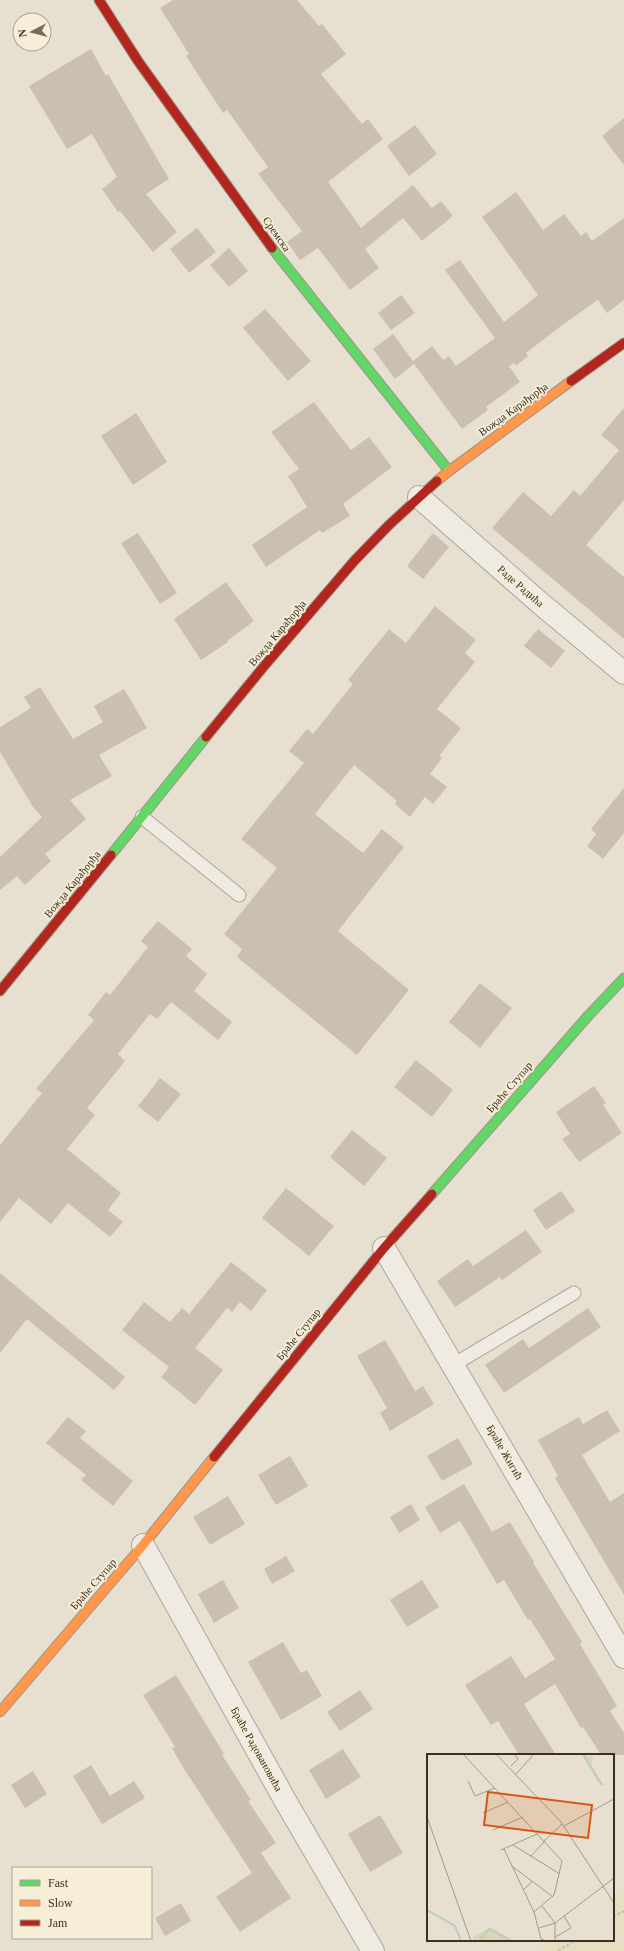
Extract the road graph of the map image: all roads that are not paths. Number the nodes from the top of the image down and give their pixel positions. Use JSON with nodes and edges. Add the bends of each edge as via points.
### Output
{"nodes":[{"id":1,"x":99,"y":0,"type":"edge"},
{"id":2,"x":624,"y":343,"type":"edge"},
{"id":3,"x":449,"y":471,"type":"junction"},
{"id":4,"x":419,"y":497,"type":"junction"},
{"id":5,"x":624,"y":673,"type":"edge"},
{"id":6,"x":142,"y":817,"type":"junction"},
{"id":7,"x":239,"y":895,"type":"dead end"},
{"id":8,"x":624,"y":978,"type":"edge"},
{"id":9,"x":0,"y":991,"type":"edge"},
{"id":10,"x":384,"y":1248,"type":"junction"},
{"id":11,"x":574,"y":1293,"type":"dead end"},
{"id":12,"x":453,"y":1365,"type":"junction"},
{"id":13,"x":143,"y":1545,"type":"junction"},
{"id":14,"x":624,"y":1657,"type":"edge"},
{"id":15,"x":0,"y":1712,"type":"edge"},
{"id":16,"x":373,"y":1951,"type":"edge"}],
"edges":[{"from":1,"to":3,"type":"street","name":"Сремска","via":[[138,61],[285,266]]},
{"from":2,"to":3,"type":"street","name":"Вожда Карађорђа"},
{"from":3,"to":4,"type":"street","name":"Вожда Карађорђа"},
{"from":4,"to":5,"type":"street","name":"Раде Радића"},
{"from":4,"to":6,"type":"street","name":"Вожда Карађорђа","via":[[343,573]]},
{"from":6,"to":7,"type":"lane"},
{"from":6,"to":9,"type":"street","name":"Вожда Карађорђа"},
{"from":8,"to":10,"type":"street","name":"Браће Ступар"},
{"from":10,"to":12,"type":"street","name":"Браће Жигић"},
{"from":10,"to":13,"type":"street","name":"Браће Ступар"},
{"from":11,"to":12,"type":"lane"},
{"from":12,"to":14,"type":"street","name":"Браће Жигић"},
{"from":13,"to":15,"type":"street","name":"Браће Ступар"},
{"from":13,"to":16,"type":"street","name":"Браће Радовановића","via":[[286,1802]]}]}
